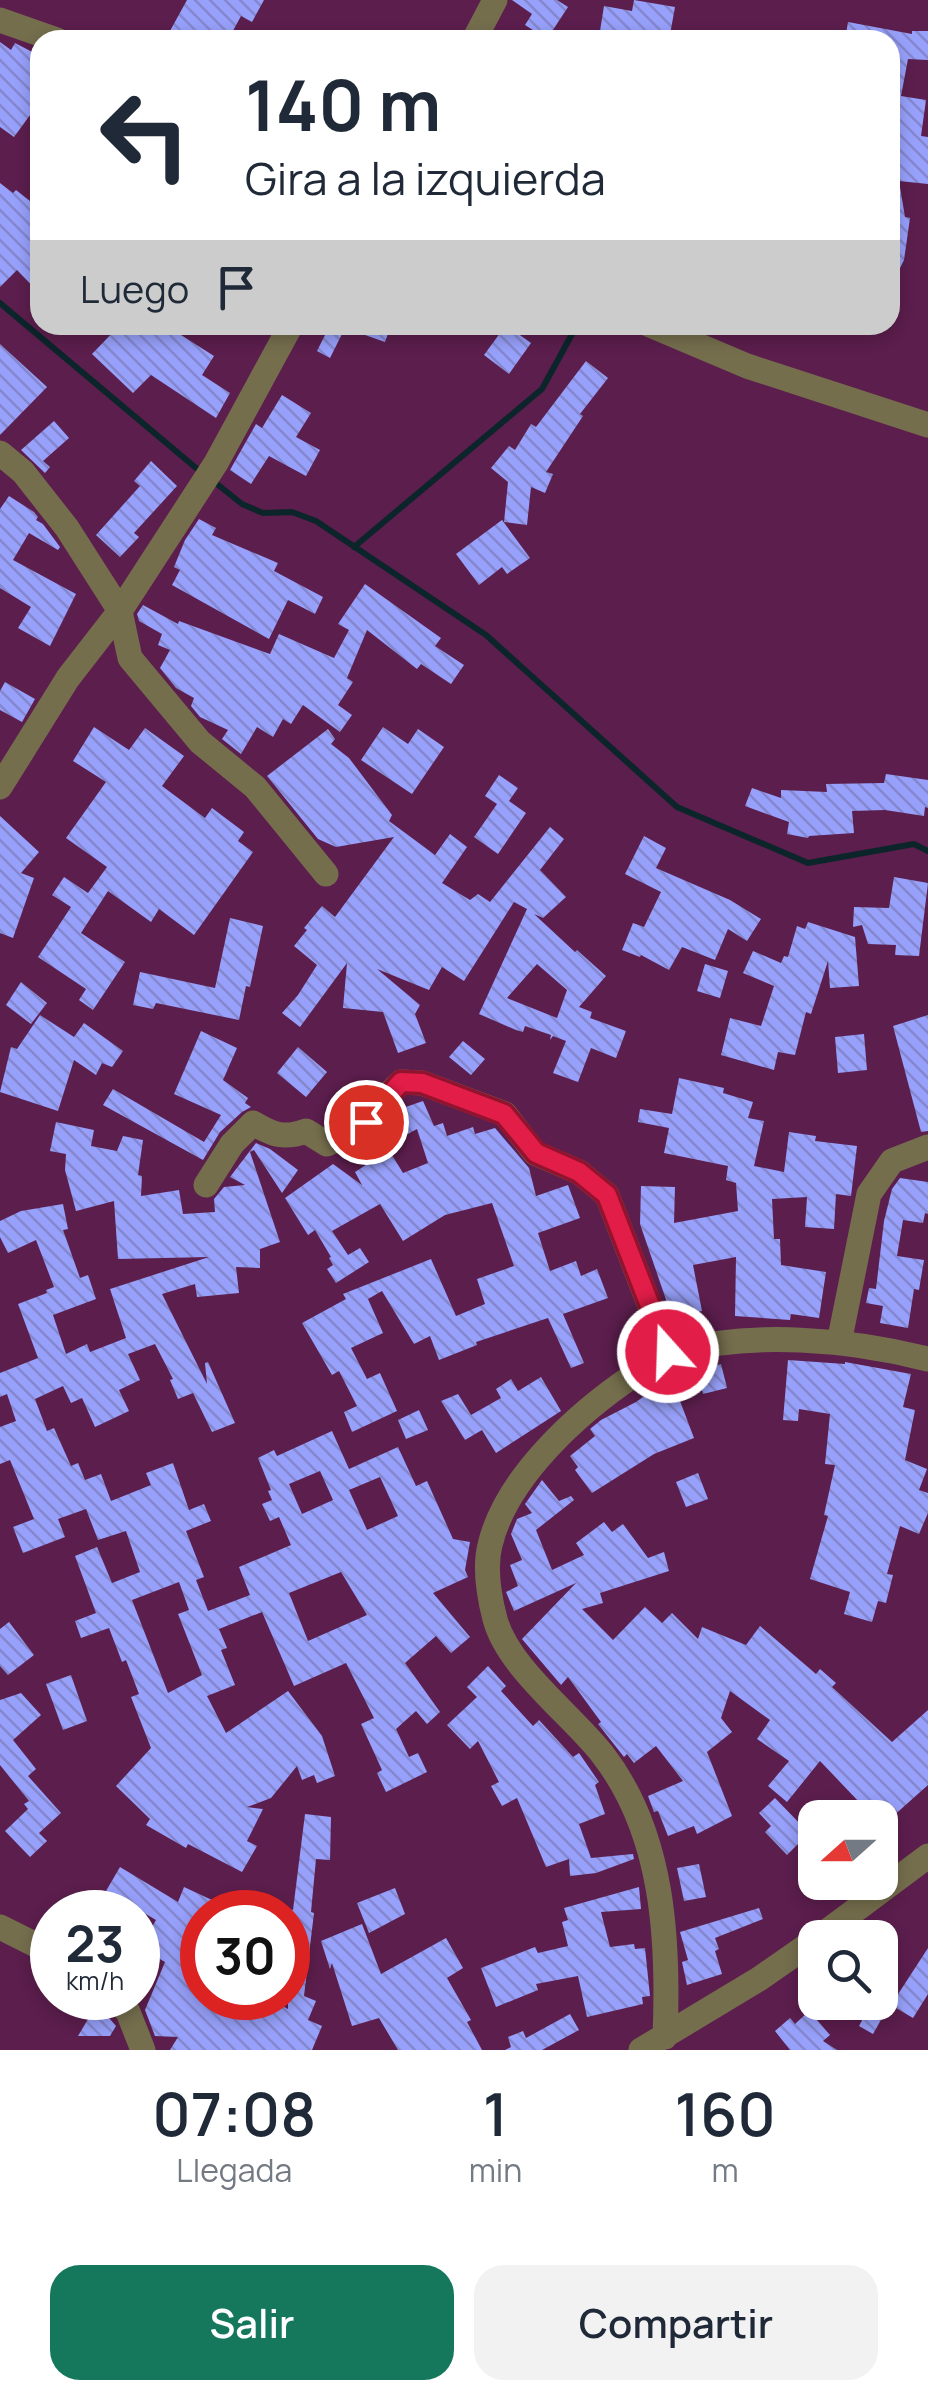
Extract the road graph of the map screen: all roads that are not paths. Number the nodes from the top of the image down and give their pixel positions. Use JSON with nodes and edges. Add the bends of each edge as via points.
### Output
{"nodes":[{"id":1,"x":494,"y":0,"type":"edge"},
{"id":2,"x":0,"y":20,"type":"edge"},
{"id":3,"x":479,"y":30,"type":"edge"},
{"id":4,"x":30,"y":31,"type":"edge"},
{"id":5,"x":285,"y":335,"type":"edge"},
{"id":6,"x":674,"y":335,"type":"edge"},
{"id":7,"x":928,"y":424,"type":"edge"},
{"id":8,"x":0,"y":453,"type":"edge"},
{"id":9,"x":120,"y":611,"type":"junction"},
{"id":10,"x":0,"y":787,"type":"edge"},
{"id":11,"x":326,"y":874,"type":"dead end"},
{"id":12,"x":928,"y":1146,"type":"edge"},
{"id":13,"x":206,"y":1185,"type":"dead end"},
{"id":14,"x":839,"y":1342,"type":"junction"},
{"id":15,"x":668,"y":1352,"type":"junction"},
{"id":16,"x":928,"y":1359,"type":"edge"},
{"id":17,"x":928,"y":1856,"type":"edge"},
{"id":18,"x":842,"y":1920,"type":"edge"},
{"id":19,"x":0,"y":1927,"type":"edge"},
{"id":20,"x":30,"y":1941,"type":"edge"},
{"id":21,"x":798,"y":1951,"type":"edge"},
{"id":22,"x":131,"y":2020,"type":"edge"},
{"id":23,"x":665,"y":2037,"type":"junction"},
{"id":24,"x":143,"y":2050,"type":"edge"},
{"id":25,"x":642,"y":2050,"type":"edge"}],
"edges":[{"from":1,"to":3,"type":"street"},
{"from":2,"to":4,"type":"street"},
{"from":5,"to":9,"type":"street","via":[[216,463]]},
{"from":6,"to":7,"type":"street","via":[[747,366]]},
{"from":8,"to":9,"type":"street","via":[[67,528]]},
{"from":9,"to":10,"type":"street","via":[[68,678]]},
{"from":9,"to":11,"type":"street","via":[[130,658]]},
{"from":12,"to":14,"type":"street","via":[[892,1162],[869,1194]]},
{"from":13,"to":15,"type":"street","via":[[253,1123],[288,1138],[306,1131],[328,1144],[366,1122],[401,1082],[442,1090],[504,1114],[536,1153],[579,1172],[607,1195]]},
{"from":14,"to":15,"type":"street","via":[[723,1343]]},
{"from":14,"to":16,"type":"street"},
{"from":15,"to":23,"type":"street","via":[[596,1401],[536,1463],[503,1508],[489,1546],[487,1586],[496,1626],[523,1669],[603,1756],[633,1803],[656,1864]]},
{"from":17,"to":18,"type":"street"},
{"from":19,"to":20,"type":"street"},
{"from":21,"to":23,"type":"street"},
{"from":22,"to":24,"type":"street"},
{"from":23,"to":25,"type":"street"}]}
